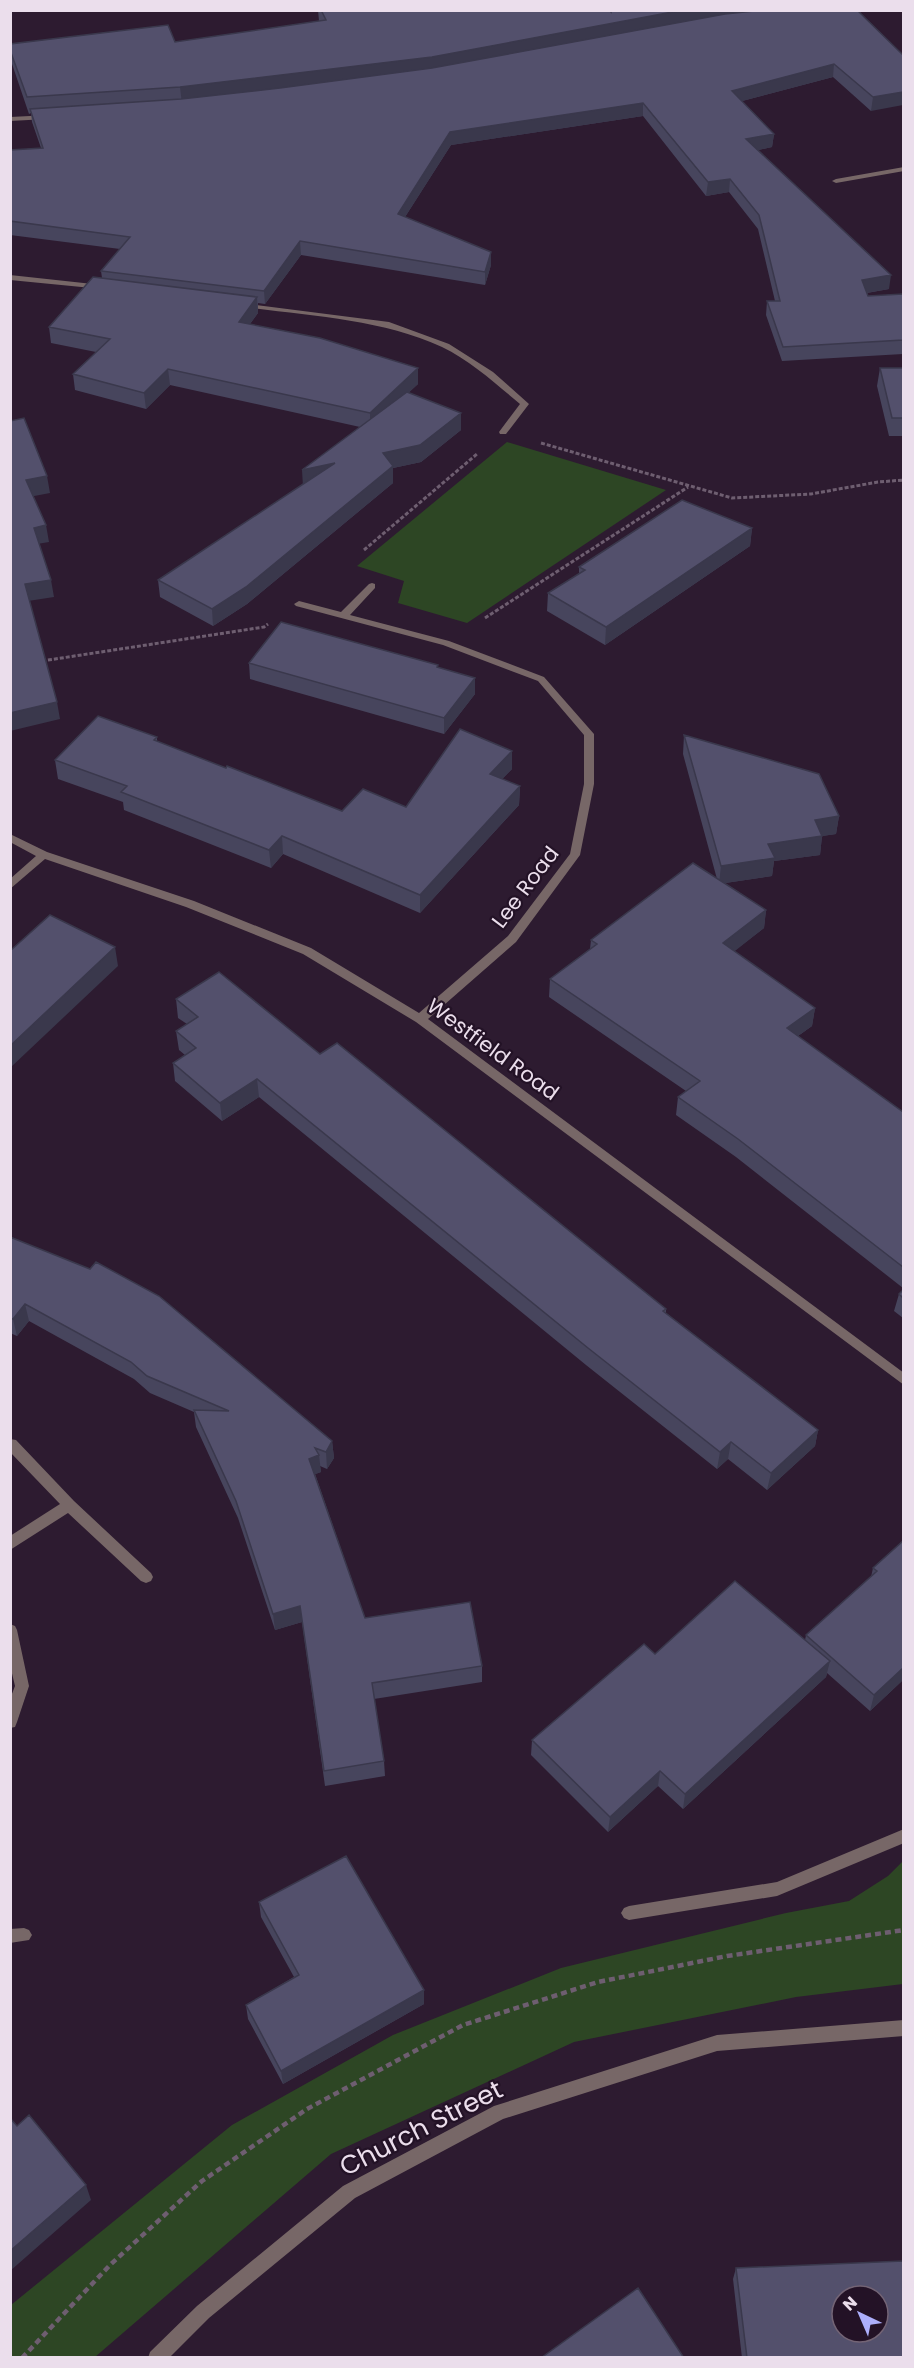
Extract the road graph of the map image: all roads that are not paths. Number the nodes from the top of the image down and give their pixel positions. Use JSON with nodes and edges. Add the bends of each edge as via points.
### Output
{"nodes":[{"id":1,"x":872,"y":10,"type":"edge"},
{"id":2,"x":830,"y":14,"type":"edge"},
{"id":3,"x":56,"y":116,"type":"edge"},
{"id":4,"x":10,"y":119,"type":"edge"},
{"id":5,"x":903,"y":169,"type":"edge"},
{"id":6,"x":836,"y":181,"type":"dead end"},
{"id":7,"x":10,"y":277,"type":"edge"},
{"id":8,"x":114,"y":289,"type":"edge"},
{"id":9,"x":239,"y":305,"type":"edge"},
{"id":10,"x":503,"y":432,"type":"road end"},
{"id":11,"x":372,"y":586,"type":"dead end"},
{"id":12,"x":299,"y":604,"type":"road end"},
{"id":13,"x":343,"y":616,"type":"junction"},
{"id":14,"x":10,"y":837,"type":"edge"},
{"id":15,"x":43,"y":855,"type":"junction"},
{"id":16,"x":10,"y":885,"type":"edge"},
{"id":17,"x":420,"y":1019,"type":"junction"},
{"id":18,"x":903,"y":1380,"type":"edge"},
{"id":19,"x":11,"y":1444,"type":"edge"},
{"id":20,"x":69,"y":1505,"type":"junction"},
{"id":21,"x":10,"y":1544,"type":"edge"},
{"id":22,"x":146,"y":1578,"type":"dead end"},
{"id":23,"x":10,"y":1630,"type":"edge"},
{"id":24,"x":10,"y":1722,"type":"edge"},
{"id":25,"x":903,"y":1836,"type":"edge"},
{"id":26,"x":629,"y":1913,"type":"dead end"},
{"id":27,"x":903,"y":2028,"type":"edge"},
{"id":28,"x":156,"y":2358,"type":"edge"}],
"edges":[{"from":1,"to":2,"type":"street"},
{"from":3,"to":4,"type":"street"},
{"from":5,"to":6,"type":"street"},
{"from":7,"to":8,"type":"street"},
{"from":9,"to":10,"type":"street","via":[[386,324],[446,346],[490,374],[525,404]]},
{"from":11,"to":13,"type":"street"},
{"from":12,"to":13,"type":"street","name":"Lee Road"},
{"from":13,"to":17,"type":"street","name":"Lee Road","via":[[446,643],[541,679],[589,734],[589,784],[575,855],[512,939]]},
{"from":14,"to":15,"type":"street","name":"Westfield Road"},
{"from":15,"to":16,"type":"street"},
{"from":15,"to":17,"type":"street","name":"Westfield Road","via":[[190,904],[307,951]]},
{"from":17,"to":18,"type":"street","name":"Westfield Road"},
{"from":19,"to":20,"type":"street"},
{"from":20,"to":21,"type":"street"},
{"from":20,"to":22,"type":"street"},
{"from":23,"to":24,"type":"street","via":[[22,1686]]},
{"from":25,"to":26,"type":"street","via":[[777,1889]]},
{"from":27,"to":28,"type":"street","name":"Church Street","via":[[717,2043],[500,2112],[349,2192],[203,2312]]}]}
